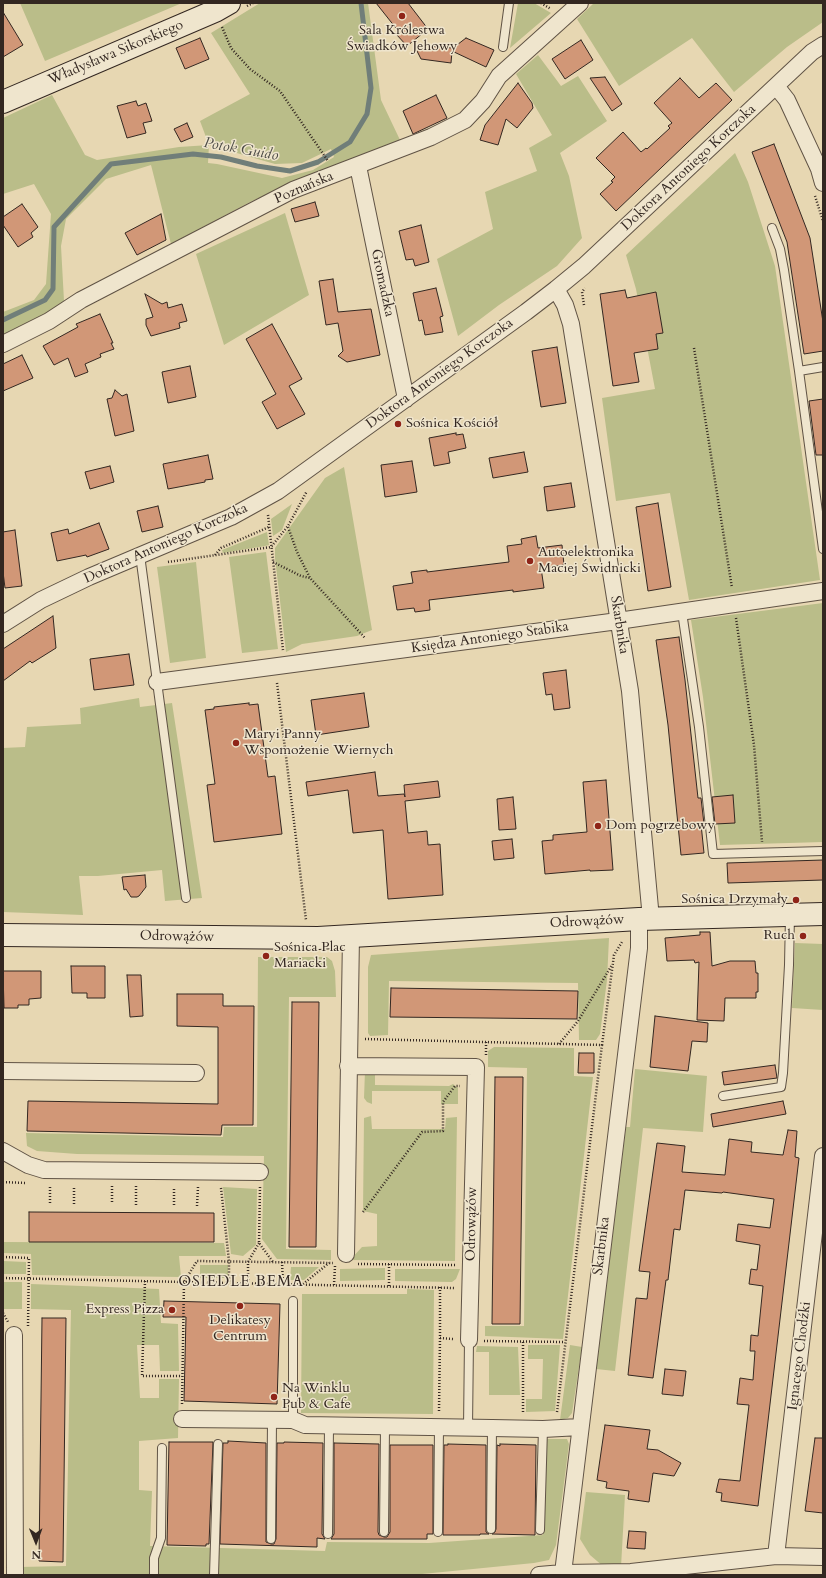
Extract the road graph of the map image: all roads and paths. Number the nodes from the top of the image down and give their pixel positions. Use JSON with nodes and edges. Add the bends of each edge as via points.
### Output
{"nodes":[{"id":1,"x":509,"y":3,"type":"edge"},
{"id":2,"x":580,"y":3,"type":"edge"},
{"id":3,"x":222,"y":7,"type":"edge"},
{"id":4,"x":823,"y":45,"type":"edge"},
{"id":5,"x":503,"y":47,"type":"dead end"},
{"id":6,"x":776,"y":86,"type":"junction"},
{"id":7,"x":3,"y":102,"type":"edge"},
{"id":8,"x":320,"y":148,"type":"dead end"},
{"id":9,"x":358,"y":166,"type":"junction"},
{"id":10,"x":823,"y":183,"type":"edge"},
{"id":11,"x":772,"y":228,"type":"dead end"},
{"id":12,"x":556,"y":289,"type":"junction"},
{"id":13,"x":582,"y":292,"type":"dead end"},
{"id":14,"x":565,"y":305,"type":"junction"},
{"id":15,"x":3,"y":344,"type":"edge"},
{"id":16,"x":823,"y":367,"type":"edge"},
{"id":17,"x":799,"y":371,"type":"junction"},
{"id":18,"x":406,"y":399,"type":"junction"},
{"id":19,"x":303,"y":492,"type":"dead end"},
{"id":20,"x":274,"y":511,"type":"dead end"},
{"id":21,"x":288,"y":526,"type":"junction"},
{"id":22,"x":269,"y":527,"type":"junction"},
{"id":23,"x":271,"y":548,"type":"junction"},
{"id":24,"x":823,"y":549,"type":"edge"},
{"id":25,"x":214,"y":556,"type":"junction"},
{"id":26,"x":141,"y":561,"type":"junction"},
{"id":27,"x":273,"y":562,"type":"junction"},
{"id":28,"x":310,"y":578,"type":"junction"},
{"id":29,"x":823,"y":591,"type":"edge"},
{"id":30,"x":682,"y":612,"type":"junction"},
{"id":31,"x":618,"y":621,"type":"junction"},
{"id":32,"x":3,"y":624,"type":"edge"},
{"id":33,"x":373,"y":637,"type":"dead end"},
{"id":34,"x":365,"y":638,"type":"junction"},
{"id":35,"x":367,"y":655,"type":"junction"},
{"id":36,"x":285,"y":666,"type":"junction"},
{"id":37,"x":157,"y":682,"type":"junction"},
{"id":38,"x":823,"y":851,"type":"edge"},
{"id":39,"x":186,"y":898,"type":"dead end"},
{"id":40,"x":790,"y":914,"type":"junction"},
{"id":41,"x":823,"y":914,"type":"edge"},
{"id":42,"x":645,"y":919,"type":"junction"},
{"id":43,"x":3,"y":935,"type":"edge"},
{"id":44,"x":351,"y":936,"type":"junction"},
{"id":45,"x":318,"y":938,"type":"junction"},
{"id":46,"x":623,"y":939,"type":"dead end"},
{"id":47,"x":613,"y":963,"type":"junction"},
{"id":48,"x":363,"y":1036,"type":"dead end"},
{"id":49,"x":486,"y":1041,"type":"junction"},
{"id":50,"x":559,"y":1044,"type":"junction"},
{"id":51,"x":602,"y":1045,"type":"junction"},
{"id":52,"x":486,"y":1056,"type":"dead end"},
{"id":53,"x":348,"y":1066,"type":"junction"},
{"id":54,"x":3,"y":1071,"type":"edge"},
{"id":55,"x":196,"y":1073,"type":"dead end"},
{"id":56,"x":475,"y":1085,"type":"junction"},
{"id":57,"x":723,"y":1096,"type":"dead end"},
{"id":58,"x":3,"y":1151,"type":"edge"},
{"id":59,"x":823,"y":1156,"type":"edge"},
{"id":60,"x":260,"y":1172,"type":"joint"},
{"id":61,"x":3,"y":1182,"type":"edge"},
{"id":62,"x":26,"y":1183,"type":"dead end"},
{"id":63,"x":56,"y":1183,"type":"dead end"},
{"id":64,"x":74,"y":1183,"type":"dead end"},
{"id":65,"x":118,"y":1184,"type":"dead end"},
{"id":66,"x":130,"y":1184,"type":"dead end"},
{"id":67,"x":174,"y":1184,"type":"dead end"},
{"id":68,"x":198,"y":1184,"type":"dead end"},
{"id":69,"x":220,"y":1185,"type":"dead end"},
{"id":70,"x":50,"y":1203,"type":"dead end"},
{"id":71,"x":74,"y":1204,"type":"dead end"},
{"id":72,"x":112,"y":1204,"type":"dead end"},
{"id":73,"x":136,"y":1205,"type":"dead end"},
{"id":74,"x":174,"y":1205,"type":"dead end"},
{"id":75,"x":197,"y":1206,"type":"dead end"},
{"id":76,"x":346,"y":1235,"type":"junction"},
{"id":77,"x":259,"y":1243,"type":"junction"},
{"id":78,"x":342,"y":1259,"type":"junction"},
{"id":79,"x":230,"y":1261,"type":"junction"},
{"id":80,"x":248,"y":1262,"type":"junction"},
{"id":81,"x":274,"y":1262,"type":"junction"},
{"id":82,"x":282,"y":1262,"type":"junction"},
{"id":83,"x":329,"y":1263,"type":"junction"},
{"id":84,"x":389,"y":1264,"type":"junction"},
{"id":85,"x":471,"y":1265,"type":"junction"},
{"id":86,"x":3,"y":1278,"type":"edge"},
{"id":87,"x":145,"y":1281,"type":"junction"},
{"id":88,"x":184,"y":1282,"type":"junction"},
{"id":89,"x":229,"y":1283,"type":"junction"},
{"id":90,"x":248,"y":1283,"type":"junction"},
{"id":91,"x":283,"y":1284,"type":"junction"},
{"id":92,"x":302,"y":1284,"type":"junction"},
{"id":93,"x":334,"y":1285,"type":"junction"},
{"id":94,"x":389,"y":1286,"type":"junction"},
{"id":95,"x":470,"y":1288,"type":"junction"},
{"id":96,"x":293,"y":1302,"type":"dead end"},
{"id":97,"x":9,"y":1335,"type":"edge"},
{"id":98,"x":440,"y":1338,"type":"dead end"},
{"id":99,"x":469,"y":1340,"type":"joint"},
{"id":100,"x":523,"y":1342,"type":"dead end"},
{"id":101,"x":182,"y":1376,"type":"junction"},
{"id":102,"x":523,"y":1417,"type":"dead end"},
{"id":103,"x":557,"y":1417,"type":"dead end"},
{"id":104,"x":182,"y":1419,"type":"joint"},
{"id":105,"x":272,"y":1420,"type":"junction"},
{"id":106,"x":293,"y":1420,"type":"junction"},
{"id":107,"x":439,"y":1421,"type":"junction"},
{"id":108,"x":329,"y":1426,"type":"junction"},
{"id":109,"x":385,"y":1427,"type":"junction"},
{"id":110,"x":580,"y":1427,"type":"junction"},
{"id":111,"x":468,"y":1428,"type":"junction"},
{"id":112,"x":492,"y":1428,"type":"junction"},
{"id":113,"x":543,"y":1429,"type":"junction"},
{"id":114,"x":218,"y":1444,"type":"dead end"},
{"id":115,"x":162,"y":1448,"type":"dead end"},
{"id":116,"x":491,"y":1529,"type":"dead end"},
{"id":117,"x":540,"y":1530,"type":"dead end"},
{"id":118,"x":384,"y":1532,"type":"dead end"},
{"id":119,"x":438,"y":1532,"type":"dead end"},
{"id":120,"x":328,"y":1534,"type":"dead end"},
{"id":121,"x":271,"y":1539,"type":"dead end"},
{"id":122,"x":776,"y":1556,"type":"junction"},
{"id":123,"x":823,"y":1557,"type":"edge"},
{"id":124,"x":563,"y":1573,"type":"junction"},
{"id":125,"x":15,"y":1575,"type":"edge"},
{"id":126,"x":154,"y":1575,"type":"edge"},
{"id":127,"x":214,"y":1575,"type":"edge"},
{"id":128,"x":539,"y":1575,"type":"edge"}],
"edges":[{"from":1,"to":5,"type":"lane"},
{"from":2,"to":9,"type":"street","name":"Poznańska","via":[[499,76],[483,101],[465,120],[431,137]]},
{"from":3,"to":7,"type":"street","name":"Władysława Sikorskiego"},
{"from":3,"to":8,"type":"path","via":[[231,48],[250,69],[280,90]]},
{"from":4,"to":6,"type":"street","name":"Doktora Antoniego Korczoka"},
{"from":6,"to":10,"type":"street","via":[[788,100]]},
{"from":6,"to":12,"type":"street","name":"Doktora Antoniego Korczoka","via":[[584,266]]},
{"from":9,"to":15,"type":"street","name":"Poznańska","via":[[293,190]]},
{"from":9,"to":18,"type":"street","name":"Gromadzka"},
{"from":11,"to":17,"type":"lane","via":[[784,270]]},
{"from":12,"to":14,"type":"street","name":"Skarbnika"},
{"from":12,"to":18,"type":"street","name":"Doktora Antoniego Korczoka"},
{"from":13,"to":14,"type":"path"},
{"from":14,"to":31,"type":"street","name":"Skarbnika","via":[[571,324]]},
{"from":16,"to":17,"type":"lane"},
{"from":17,"to":24,"type":"lane"},
{"from":18,"to":26,"type":"street","name":"Doktora Antoniego Korczoka","via":[[278,491]]},
{"from":19,"to":21,"type":"path","via":[[309,489]]},
{"from":20,"to":22,"type":"path","via":[[268,515]]},
{"from":21,"to":23,"type":"path"},
{"from":21,"to":28,"type":"path"},
{"from":22,"to":23,"type":"path"},
{"from":22,"to":25,"type":"path","via":[[221,548]]},
{"from":23,"to":25,"type":"path"},
{"from":23,"to":27,"type":"path"},
{"from":25,"to":26,"type":"path","via":[[158,564]]},
{"from":26,"to":32,"type":"street","name":"Doktora Antoniego Korczoka","via":[[41,600]]},
{"from":26,"to":37,"type":"lane"},
{"from":27,"to":28,"type":"path"},
{"from":27,"to":36,"type":"path"},
{"from":28,"to":34,"type":"path"},
{"from":29,"to":30,"type":"street","name":"Księdza Antoniego Stabika"},
{"from":30,"to":31,"type":"street","name":"Księdza Antoniego Stabika"},
{"from":30,"to":38,"type":"lane","via":[[699,727],[713,854]]},
{"from":31,"to":35,"type":"street","name":"Księdza Antoniego Stabika"},
{"from":31,"to":42,"type":"street","name":"Skarbnika","via":[[630,691]]},
{"from":33,"to":34,"type":"path"},
{"from":34,"to":35,"type":"path"},
{"from":35,"to":36,"type":"street","name":"Księdza Antoniego Stabika"},
{"from":36,"to":37,"type":"street","name":"Księdza Antoniego Stabika"},
{"from":36,"to":45,"type":"path","via":[[277,687],[306,922],[318,922]]},
{"from":37,"to":39,"type":"lane"},
{"from":40,"to":41,"type":"street","name":"Odrowążów"},
{"from":40,"to":42,"type":"street","name":"Odrowążów"},
{"from":40,"to":57,"type":"lane","via":[[790,965],[784,1073],[781,1086]]},
{"from":42,"to":44,"type":"street","name":"Odrowążów"},
{"from":42,"to":110,"type":"street","name":"Skarbnika","via":[[639,948]]},
{"from":43,"to":45,"type":"street","name":"Odrowążów"},
{"from":44,"to":45,"type":"street","name":"Odrowążów"},
{"from":44,"to":53,"type":"street"},
{"from":46,"to":47,"type":"path","via":[[614,955]]},
{"from":47,"to":50,"type":"path","via":[[578,1020]]},
{"from":47,"to":51,"type":"path"},
{"from":48,"to":49,"type":"path","via":[[366,1039]]},
{"from":49,"to":50,"type":"path"},
{"from":49,"to":52,"type":"path"},
{"from":50,"to":51,"type":"path"},
{"from":51,"to":103,"type":"path"},
{"from":53,"to":56,"type":"street","name":"Odrowążów","via":[[476,1067]]},
{"from":53,"to":76,"type":"street"},
{"from":54,"to":55,"type":"street"},
{"from":56,"to":76,"type":"path","via":[[455,1086],[443,1102],[443,1131],[422,1132]]},
{"from":56,"to":85,"type":"street","name":"Odrowążów"},
{"from":58,"to":60,"type":"street","via":[[28,1165],[44,1170]]},
{"from":59,"to":122,"type":"street","name":"Ignacego Chodźki"},
{"from":60,"to":77,"type":"path"},
{"from":61,"to":62,"type":"path"},
{"from":63,"to":70,"type":"path","via":[[50,1183]]},
{"from":64,"to":71,"type":"path"},
{"from":65,"to":72,"type":"path","via":[[112,1184]]},
{"from":66,"to":73,"type":"path","via":[[136,1184]]},
{"from":67,"to":74,"type":"path"},
{"from":68,"to":75,"type":"path"},
{"from":69,"to":79,"type":"path"},
{"from":76,"to":78,"type":"street"},
{"from":77,"to":80,"type":"path"},
{"from":77,"to":81,"type":"path"},
{"from":78,"to":83,"type":"path"},
{"from":78,"to":84,"type":"path"},
{"from":78,"to":93,"type":"path"},
{"from":79,"to":80,"type":"path"},
{"from":79,"to":88,"type":"path","via":[[198,1261]]},
{"from":79,"to":89,"type":"path"},
{"from":80,"to":81,"type":"path"},
{"from":80,"to":90,"type":"path"},
{"from":81,"to":82,"type":"path"},
{"from":82,"to":83,"type":"path"},
{"from":82,"to":91,"type":"path"},
{"from":83,"to":92,"type":"path"},
{"from":84,"to":85,"type":"path"},
{"from":84,"to":94,"type":"path"},
{"from":85,"to":95,"type":"street","name":"Odrowążów"},
{"from":86,"to":87,"type":"path"},
{"from":87,"to":88,"type":"path"},
{"from":87,"to":101,"type":"path","via":[[142,1376]]},
{"from":88,"to":89,"type":"path"},
{"from":88,"to":101,"type":"path"},
{"from":89,"to":90,"type":"path"},
{"from":90,"to":91,"type":"path"},
{"from":91,"to":92,"type":"path"},
{"from":92,"to":93,"type":"path"},
{"from":93,"to":94,"type":"path"},
{"from":94,"to":95,"type":"path"},
{"from":95,"to":99,"type":"street","name":"Odrowążów"},
{"from":96,"to":106,"type":"lane"},
{"from":97,"to":125,"type":"street"},
{"from":98,"to":107,"type":"path"},
{"from":99,"to":111,"type":"lane"},
{"from":100,"to":102,"type":"path"},
{"from":101,"to":104,"type":"path"},
{"from":104,"to":105,"type":"street"},
{"from":105,"to":106,"type":"street"},
{"from":105,"to":121,"type":"lane"},
{"from":106,"to":108,"type":"street","via":[[305,1425]]},
{"from":107,"to":109,"type":"street"},
{"from":107,"to":111,"type":"street"},
{"from":107,"to":119,"type":"lane"},
{"from":108,"to":109,"type":"street"},
{"from":108,"to":120,"type":"lane"},
{"from":109,"to":118,"type":"lane"},
{"from":110,"to":113,"type":"street"},
{"from":110,"to":124,"type":"street","name":"Skarbnika"},
{"from":111,"to":112,"type":"street"},
{"from":112,"to":113,"type":"street"},
{"from":112,"to":116,"type":"lane"},
{"from":113,"to":117,"type":"lane"},
{"from":114,"to":127,"type":"lane"},
{"from":115,"to":126,"type":"lane","via":[[161,1538],[154,1558]]},
{"from":122,"to":123,"type":"street"},
{"from":122,"to":124,"type":"street","via":[[631,1572]]},
{"from":124,"to":128,"type":"street"}]}
